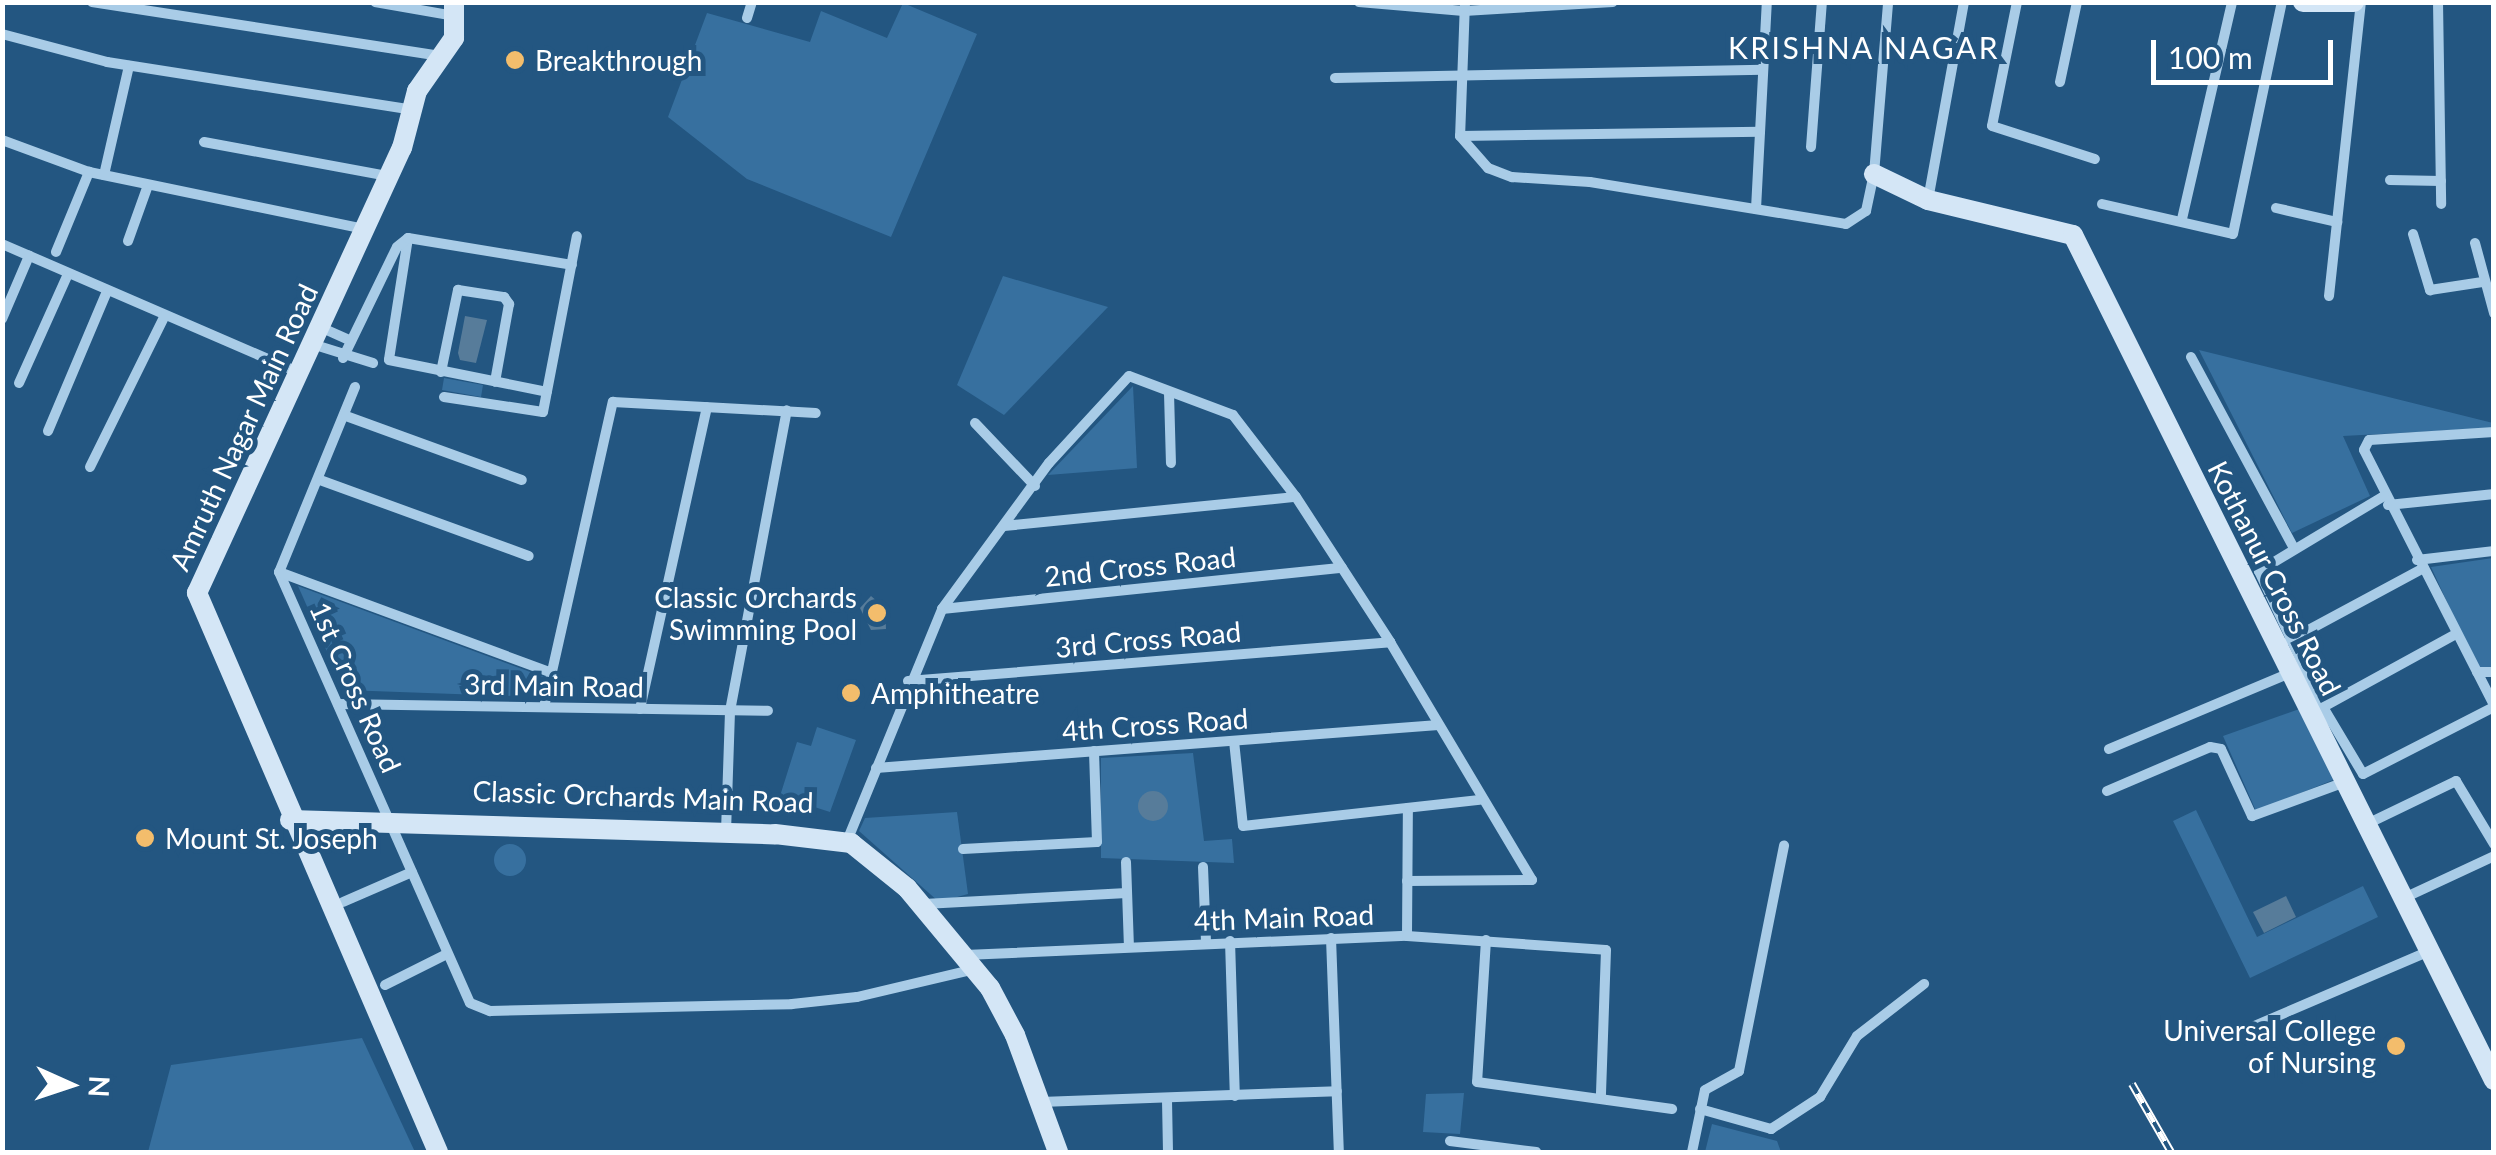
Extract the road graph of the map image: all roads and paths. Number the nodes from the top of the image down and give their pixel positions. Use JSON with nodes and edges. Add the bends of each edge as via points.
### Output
{"nodes":[{"id":1,"x":92,"y":2,"type":"edge"},
{"id":2,"x":375,"y":2,"type":"edge"},
{"id":3,"x":752,"y":2,"type":"edge"},
{"id":4,"x":1358,"y":2,"type":"edge"},
{"id":5,"x":1614,"y":2,"type":"edge"},
{"id":6,"x":1767,"y":2,"type":"edge"},
{"id":7,"x":1822,"y":2,"type":"edge"},
{"id":8,"x":1888,"y":2,"type":"edge"},
{"id":9,"x":1964,"y":2,"type":"edge"},
{"id":10,"x":2017,"y":2,"type":"edge"},
{"id":11,"x":2077,"y":2,"type":"edge"},
{"id":12,"x":2232,"y":2,"type":"edge"},
{"id":13,"x":2282,"y":2,"type":"edge"},
{"id":14,"x":2303,"y":2,"type":"edge"},
{"id":15,"x":2358,"y":2,"type":"edge"},
{"id":16,"x":2438,"y":2,"type":"edge"},
{"id":17,"x":1465,"y":6,"type":"edge"},
{"id":18,"x":454,"y":9,"type":"edge"},
{"id":19,"x":747,"y":18,"type":"dead end"},
{"id":20,"x":2,"y":34,"type":"edge"},
{"id":21,"x":445,"y":57,"type":"junction"},
{"id":22,"x":129,"y":66,"type":"junction"},
{"id":23,"x":1763,"y":70,"type":"junction"},
{"id":24,"x":1335,"y":78,"type":"dead end"},
{"id":25,"x":1462,"y":79,"type":"junction"},
{"id":26,"x":2060,"y":82,"type":"dead end"},
{"id":27,"x":412,"y":110,"type":"junction"},
{"id":28,"x":1760,"y":132,"type":"junction"},
{"id":29,"x":1460,"y":136,"type":"junction"},
{"id":30,"x":2,"y":140,"type":"edge"},
{"id":31,"x":204,"y":142,"type":"dead end"},
{"id":32,"x":1810,"y":147,"type":"dead end"},
{"id":33,"x":2096,"y":159,"type":"dead end"},
{"id":34,"x":89,"y":172,"type":"junction"},
{"id":35,"x":1874,"y":174,"type":"junction"},
{"id":36,"x":104,"y":175,"type":"junction"},
{"id":37,"x":387,"y":176,"type":"junction"},
{"id":38,"x":2390,"y":180,"type":"dead end"},
{"id":39,"x":2441,"y":181,"type":"junction"},
{"id":40,"x":148,"y":184,"type":"junction"},
{"id":41,"x":1928,"y":200,"type":"junction"},
{"id":42,"x":2102,"y":204,"type":"dead end"},
{"id":43,"x":2441,"y":204,"type":"dead end"},
{"id":44,"x":2276,"y":208,"type":"dead end"},
{"id":45,"x":1756,"y":209,"type":"junction"},
{"id":46,"x":2182,"y":219,"type":"junction"},
{"id":47,"x":2337,"y":222,"type":"junction"},
{"id":48,"x":366,"y":229,"type":"junction"},
{"id":49,"x":2413,"y":234,"type":"dead end"},
{"id":50,"x":577,"y":236,"type":"dead end"},
{"id":51,"x":408,"y":238,"type":"junction"},
{"id":52,"x":128,"y":241,"type":"dead end"},
{"id":53,"x":2475,"y":243,"type":"dead end"},
{"id":54,"x":2,"y":244,"type":"edge"},
{"id":55,"x":56,"y":252,"type":"dead end"},
{"id":56,"x":29,"y":256,"type":"junction"},
{"id":57,"x":572,"y":265,"type":"junction"},
{"id":58,"x":68,"y":274,"type":"junction"},
{"id":59,"x":2482,"y":282,"type":"junction"},
{"id":60,"x":108,"y":291,"type":"junction"},
{"id":61,"x":2328,"y":296,"type":"dead end"},
{"id":62,"x":2494,"y":313,"type":"edge"},
{"id":63,"x":165,"y":315,"type":"junction"},
{"id":64,"x":2,"y":319,"type":"edge"},
{"id":65,"x":316,"y":336,"type":"junction"},
{"id":66,"x":351,"y":341,"type":"junction"},
{"id":67,"x":343,"y":358,"type":"junction"},
{"id":68,"x":2191,"y":358,"type":"dead end"},
{"id":69,"x":373,"y":364,"type":"dead end"},
{"id":70,"x":298,"y":372,"type":"junction"},
{"id":71,"x":440,"y":372,"type":"junction"},
{"id":72,"x":495,"y":382,"type":"junction"},
{"id":73,"x":19,"y":383,"type":"dead end"},
{"id":74,"x":355,"y":388,"type":"dead end"},
{"id":75,"x":547,"y":392,"type":"junction"},
{"id":76,"x":1169,"y":393,"type":"junction"},
{"id":77,"x":444,"y":397,"type":"dead end"},
{"id":78,"x":707,"y":407,"type":"junction"},
{"id":79,"x":787,"y":410,"type":"junction"},
{"id":80,"x":816,"y":412,"type":"dead end"},
{"id":81,"x":346,"y":416,"type":"junction"},
{"id":82,"x":976,"y":423,"type":"dead end"},
{"id":83,"x":48,"y":431,"type":"dead end"},
{"id":84,"x":2494,"y":432,"type":"edge"},
{"id":85,"x":1171,"y":463,"type":"dead end"},
{"id":86,"x":90,"y":467,"type":"dead end"},
{"id":87,"x":320,"y":480,"type":"junction"},
{"id":88,"x":522,"y":480,"type":"dead end"},
{"id":89,"x":1035,"y":486,"type":"junction"},
{"id":90,"x":2494,"y":494,"type":"edge"},
{"id":91,"x":1296,"y":497,"type":"junction"},
{"id":92,"x":2386,"y":500,"type":"junction"},
{"id":93,"x":1003,"y":526,"type":"junction"},
{"id":94,"x":2294,"y":548,"type":"junction"},
{"id":95,"x":2494,"y":551,"type":"edge"},
{"id":96,"x":529,"y":556,"type":"dead end"},
{"id":97,"x":2420,"y":564,"type":"junction"},
{"id":98,"x":1342,"y":568,"type":"junction"},
{"id":99,"x":279,"y":572,"type":"junction"},
{"id":100,"x":942,"y":609,"type":"junction"},
{"id":101,"x":2456,"y":634,"type":"junction"},
{"id":102,"x":2290,"y":640,"type":"junction"},
{"id":103,"x":1390,"y":642,"type":"junction"},
{"id":104,"x":549,"y":672,"type":"junction"},
{"id":105,"x":2291,"y":672,"type":"junction"},
{"id":106,"x":2476,"y":672,"type":"junction"},
{"id":107,"x":2494,"y":672,"type":"edge"},
{"id":108,"x":908,"y":680,"type":"junction"},
{"id":109,"x":338,"y":704,"type":"junction"},
{"id":110,"x":2494,"y":706,"type":"edge"},
{"id":111,"x":544,"y":707,"type":"junction"},
{"id":112,"x":2323,"y":707,"type":"junction"},
{"id":113,"x":640,"y":709,"type":"junction"},
{"id":114,"x":730,"y":711,"type":"junction"},
{"id":115,"x":768,"y":711,"type":"dead end"},
{"id":116,"x":1438,"y":725,"type":"junction"},
{"id":117,"x":1234,"y":741,"type":"junction"},
{"id":118,"x":2109,"y":749,"type":"dead end"},
{"id":119,"x":1094,"y":752,"type":"junction"},
{"id":120,"x":876,"y":768,"type":"junction"},
{"id":121,"x":2346,"y":782,"type":"junction"},
{"id":122,"x":2107,"y":791,"type":"dead end"},
{"id":123,"x":1480,"y":800,"type":"junction"},
{"id":124,"x":1408,"y":808,"type":"junction"},
{"id":125,"x":290,"y":820,"type":"junction"},
{"id":126,"x":395,"y":822,"type":"junction"},
{"id":127,"x":2367,"y":824,"type":"junction"},
{"id":128,"x":726,"y":829,"type":"junction"},
{"id":129,"x":848,"y":838,"type":"junction"},
{"id":130,"x":2494,"y":844,"type":"edge"},
{"id":131,"x":1784,"y":845,"type":"dead end"},
{"id":132,"x":963,"y":849,"type":"dead end"},
{"id":133,"x":2494,"y":856,"type":"edge"},
{"id":134,"x":1126,"y":862,"type":"dead end"},
{"id":135,"x":1204,"y":867,"type":"dead end"},
{"id":136,"x":412,"y":872,"type":"junction"},
{"id":137,"x":1408,"y":881,"type":"junction"},
{"id":138,"x":1127,"y":893,"type":"junction"},
{"id":139,"x":2404,"y":898,"type":"junction"},
{"id":140,"x":343,"y":902,"type":"dead end"},
{"id":141,"x":929,"y":905,"type":"junction"},
{"id":142,"x":1407,"y":936,"type":"junction"},
{"id":143,"x":1331,"y":938,"type":"junction"},
{"id":144,"x":1486,"y":940,"type":"junction"},
{"id":145,"x":1230,"y":941,"type":"junction"},
{"id":146,"x":1206,"y":942,"type":"junction"},
{"id":147,"x":1129,"y":946,"type":"junction"},
{"id":148,"x":2430,"y":950,"type":"junction"},
{"id":149,"x":445,"y":954,"type":"junction"},
{"id":150,"x":972,"y":960,"type":"junction"},
{"id":151,"x":1924,"y":984,"type":"dead end"},
{"id":152,"x":384,"y":985,"type":"dead end"},
{"id":153,"x":470,"y":1004,"type":"joint"},
{"id":154,"x":2231,"y":1036,"type":"dead end"},
{"id":155,"x":2491,"y":1071,"type":"edge"},
{"id":156,"x":1337,"y":1091,"type":"junction"},
{"id":157,"x":1235,"y":1096,"type":"junction"},
{"id":158,"x":1601,"y":1096,"type":"junction"},
{"id":159,"x":1167,"y":1100,"type":"junction"},
{"id":160,"x":1044,"y":1102,"type":"junction"},
{"id":161,"x":1700,"y":1108,"type":"junction"},
{"id":162,"x":1672,"y":1110,"type":"dead end"},
{"id":163,"x":1450,"y":1141,"type":"dead end"},
{"id":164,"x":438,"y":1152,"type":"edge"},
{"id":165,"x":1058,"y":1152,"type":"edge"},
{"id":166,"x":1068,"y":1152,"type":"edge"},
{"id":167,"x":1168,"y":1152,"type":"edge"},
{"id":168,"x":1339,"y":1152,"type":"edge"},
{"id":169,"x":1536,"y":1152,"type":"edge"},
{"id":170,"x":1692,"y":1152,"type":"edge"}],
"edges":[{"from":1,"to":21,"type":"street"},
{"from":2,"to":18,"type":"street"},
{"from":3,"to":19,"type":"street"},
{"from":4,"to":17,"type":"street"},
{"from":5,"to":17,"type":"street"},
{"from":6,"to":23,"type":"street"},
{"from":7,"to":32,"type":"street"},
{"from":8,"to":35,"type":"street"},
{"from":9,"to":41,"type":"street"},
{"from":10,"to":33,"type":"street","via":[[1992,126]]},
{"from":11,"to":26,"type":"street"},
{"from":12,"to":46,"type":"street"},
{"from":13,"to":46,"type":"street","via":[[2235,231],[2230,236]]},
{"from":14,"to":15,"type":"street"},
{"from":15,"to":47,"type":"street"},
{"from":16,"to":39,"type":"street"},
{"from":17,"to":25,"type":"street"},
{"from":18,"to":21,"type":"street","name":"Amruth Nagar Main Road"},
{"from":20,"to":22,"type":"street"},
{"from":21,"to":27,"type":"street","name":"Amruth Nagar Main Road","via":[[422,80]]},
{"from":22,"to":27,"type":"street"},
{"from":22,"to":36,"type":"street"},
{"from":23,"to":25,"type":"street"},
{"from":23,"to":28,"type":"street"},
{"from":24,"to":25,"type":"street"},
{"from":25,"to":29,"type":"street"},
{"from":27,"to":37,"type":"street","name":"Amruth Nagar Main Road"},
{"from":28,"to":29,"type":"street"},
{"from":28,"to":45,"type":"street"},
{"from":29,"to":45,"type":"street","via":[[1488,168],[1512,177],[1590,182]]},
{"from":30,"to":34,"type":"street"},
{"from":31,"to":37,"type":"street"},
{"from":34,"to":36,"type":"street"},
{"from":34,"to":55,"type":"street"},
{"from":35,"to":41,"type":"street","name":"Kothanur Cross Road"},
{"from":35,"to":45,"type":"street","via":[[1858,221]]},
{"from":36,"to":40,"type":"street"},
{"from":37,"to":48,"type":"street","name":"Amruth Nagar Main Road"},
{"from":38,"to":39,"type":"street"},
{"from":39,"to":43,"type":"street"},
{"from":40,"to":48,"type":"street"},
{"from":40,"to":52,"type":"street"},
{"from":41,"to":105,"type":"street","name":"Kothanur Cross Road","via":[[2073,235]]},
{"from":42,"to":46,"type":"street"},
{"from":44,"to":47,"type":"street"},
{"from":47,"to":61,"type":"street"},
{"from":48,"to":65,"type":"street","name":"Amruth Nagar Main Road"},
{"from":49,"to":59,"type":"street","via":[[2430,290]]},
{"from":50,"to":57,"type":"street"},
{"from":51,"to":57,"type":"street"},
{"from":51,"to":66,"type":"street","via":[[397,247]]},
{"from":51,"to":71,"type":"street","via":[[389,360]]},
{"from":53,"to":59,"type":"street"},
{"from":54,"to":56,"type":"street"},
{"from":56,"to":58,"type":"street"},
{"from":56,"to":64,"type":"street"},
{"from":57,"to":75,"type":"street"},
{"from":58,"to":60,"type":"street"},
{"from":58,"to":73,"type":"street"},
{"from":59,"to":62,"type":"street"},
{"from":60,"to":63,"type":"street"},
{"from":60,"to":83,"type":"street"},
{"from":63,"to":70,"type":"street"},
{"from":63,"to":86,"type":"street"},
{"from":65,"to":66,"type":"street"},
{"from":65,"to":67,"type":"street"},
{"from":65,"to":70,"type":"street","name":"Amruth Nagar Main Road"},
{"from":66,"to":67,"type":"street"},
{"from":67,"to":69,"type":"street"},
{"from":68,"to":94,"type":"street"},
{"from":70,"to":125,"type":"street","name":"Amruth Nagar Main Road","via":[[197,593]]},
{"from":71,"to":72,"type":"street"},
{"from":71,"to":72,"type":"street","via":[[455,294],[490,294],[509,304]]},
{"from":72,"to":75,"type":"street"},
{"from":74,"to":81,"type":"street"},
{"from":75,"to":77,"type":"street","via":[[539,414]]},
{"from":76,"to":85,"type":"street"},
{"from":76,"to":89,"type":"street","via":[[1129,376]]},
{"from":76,"to":91,"type":"street","via":[[1234,416]]},
{"from":78,"to":79,"type":"street"},
{"from":78,"to":104,"type":"street","via":[[613,402]]},
{"from":78,"to":113,"type":"street"},
{"from":79,"to":80,"type":"street"},
{"from":79,"to":114,"type":"street"},
{"from":81,"to":87,"type":"street"},
{"from":81,"to":88,"type":"street"},
{"from":82,"to":89,"type":"street"},
{"from":84,"to":92,"type":"street","via":[[2364,444]]},
{"from":87,"to":96,"type":"street"},
{"from":87,"to":99,"type":"street"},
{"from":89,"to":93,"type":"street"},
{"from":90,"to":92,"type":"street"},
{"from":91,"to":93,"type":"street"},
{"from":91,"to":98,"type":"street"},
{"from":92,"to":94,"type":"street"},
{"from":92,"to":97,"type":"street"},
{"from":93,"to":100,"type":"street"},
{"from":94,"to":102,"type":"street","via":[[2259,570]]},
{"from":95,"to":97,"type":"street"},
{"from":97,"to":101,"type":"street"},
{"from":97,"to":102,"type":"street"},
{"from":98,"to":100,"type":"street","name":"2nd Cross Road"},
{"from":98,"to":103,"type":"street"},
{"from":99,"to":104,"type":"street"},
{"from":99,"to":109,"type":"street","name":"1st Cross Road"},
{"from":100,"to":108,"type":"street"},
{"from":101,"to":106,"type":"street"},
{"from":101,"to":112,"type":"street"},
{"from":102,"to":112,"type":"street"},
{"from":103,"to":108,"type":"street","name":"3rd Cross Road"},
{"from":103,"to":116,"type":"street"},
{"from":104,"to":111,"type":"street"},
{"from":105,"to":118,"type":"street"},
{"from":105,"to":121,"type":"street","name":"Kothanur Cross Road"},
{"from":106,"to":107,"type":"street"},
{"from":106,"to":110,"type":"street"},
{"from":108,"to":120,"type":"street"},
{"from":109,"to":111,"type":"street","name":"3rd Main Road"},
{"from":109,"to":126,"type":"street","name":"1st Cross Road"},
{"from":110,"to":112,"type":"street","via":[[2362,774]]},
{"from":111,"to":113,"type":"street","name":"3rd Main Road"},
{"from":113,"to":114,"type":"street","name":"3rd Main Road"},
{"from":114,"to":115,"type":"street","name":"3rd Main Road"},
{"from":114,"to":128,"type":"street"},
{"from":116,"to":117,"type":"street","name":"4th Cross Road"},
{"from":116,"to":123,"type":"street"},
{"from":117,"to":119,"type":"street","name":"4th Cross Road"},
{"from":117,"to":124,"type":"street","via":[[1243,826]]},
{"from":119,"to":120,"type":"street","name":"4th Cross Road"},
{"from":119,"to":132,"type":"street","via":[[1098,842]]},
{"from":120,"to":129,"type":"street"},
{"from":121,"to":122,"type":"street","via":[[2252,816],[2221,749],[2210,746]]},
{"from":121,"to":127,"type":"street","name":"Kothanur Cross Road"},
{"from":123,"to":124,"type":"street"},
{"from":123,"to":137,"type":"street","via":[[1532,880]]},
{"from":124,"to":137,"type":"street"},
{"from":125,"to":126,"type":"street","name":"Classic Orchards Main Road"},
{"from":125,"to":164,"type":"street","name":"Amruth Nagar Main Road"},
{"from":126,"to":128,"type":"street","name":"Classic Orchards Main Road"},
{"from":126,"to":136,"type":"street","name":"1st Cross Road"},
{"from":127,"to":130,"type":"street","via":[[2456,781]]},
{"from":127,"to":139,"type":"street","name":"Kothanur Cross Road"},
{"from":128,"to":129,"type":"street","name":"Classic Orchards Main Road"},
{"from":129,"to":141,"type":"street","name":"Classic Orchards Main Road","via":[[892,861]]},
{"from":131,"to":161,"type":"street","via":[[1738,1071],[1705,1090]]},
{"from":133,"to":139,"type":"street"},
{"from":134,"to":138,"type":"street"},
{"from":135,"to":146,"type":"street"},
{"from":136,"to":140,"type":"street"},
{"from":136,"to":149,"type":"street","name":"1st Cross Road"},
{"from":137,"to":142,"type":"street"},
{"from":138,"to":141,"type":"street"},
{"from":138,"to":147,"type":"street"},
{"from":139,"to":148,"type":"street","name":"Kothanur Cross Road"},
{"from":141,"to":150,"type":"street","name":"Classic Orchards Main Road"},
{"from":142,"to":143,"type":"street","name":"4th Main Road"},
{"from":142,"to":144,"type":"street","name":"4th Main Road"},
{"from":143,"to":145,"type":"street","name":"4th Main Road"},
{"from":143,"to":156,"type":"street"},
{"from":144,"to":158,"type":"street","name":"4th Main Road","via":[[1606,950]]},
{"from":144,"to":158,"type":"street","via":[[1476,1082]]},
{"from":145,"to":146,"type":"street","name":"4th Main Road"},
{"from":145,"to":157,"type":"street"},
{"from":146,"to":147,"type":"street","name":"4th Main Road"},
{"from":147,"to":150,"type":"street","name":"4th Main Road"},
{"from":148,"to":154,"type":"street"},
{"from":148,"to":155,"type":"street","name":"Kothanur Cross Road"},
{"from":149,"to":152,"type":"street"},
{"from":149,"to":153,"type":"street","name":"1st Cross Road"},
{"from":150,"to":153,"type":"street","name":"4th Main Road","via":[[857,997],[792,1004],[490,1010]]},
{"from":150,"to":160,"type":"street","name":"Classic Orchards Main Road","via":[[1016,1014]]},
{"from":151,"to":161,"type":"street","via":[[1858,1036],[1820,1097],[1770,1129]]},
{"from":156,"to":157,"type":"street"},
{"from":156,"to":168,"type":"street"},
{"from":157,"to":159,"type":"street"},
{"from":158,"to":162,"type":"street"},
{"from":159,"to":160,"type":"street"},
{"from":159,"to":167,"type":"street"},
{"from":160,"to":165,"type":"street","name":"Classic Orchards Main Road"},
{"from":160,"to":166,"type":"street","name":"Classic Orchards Main Road"},
{"from":161,"to":170,"type":"street"},
{"from":163,"to":169,"type":"street"}]}
